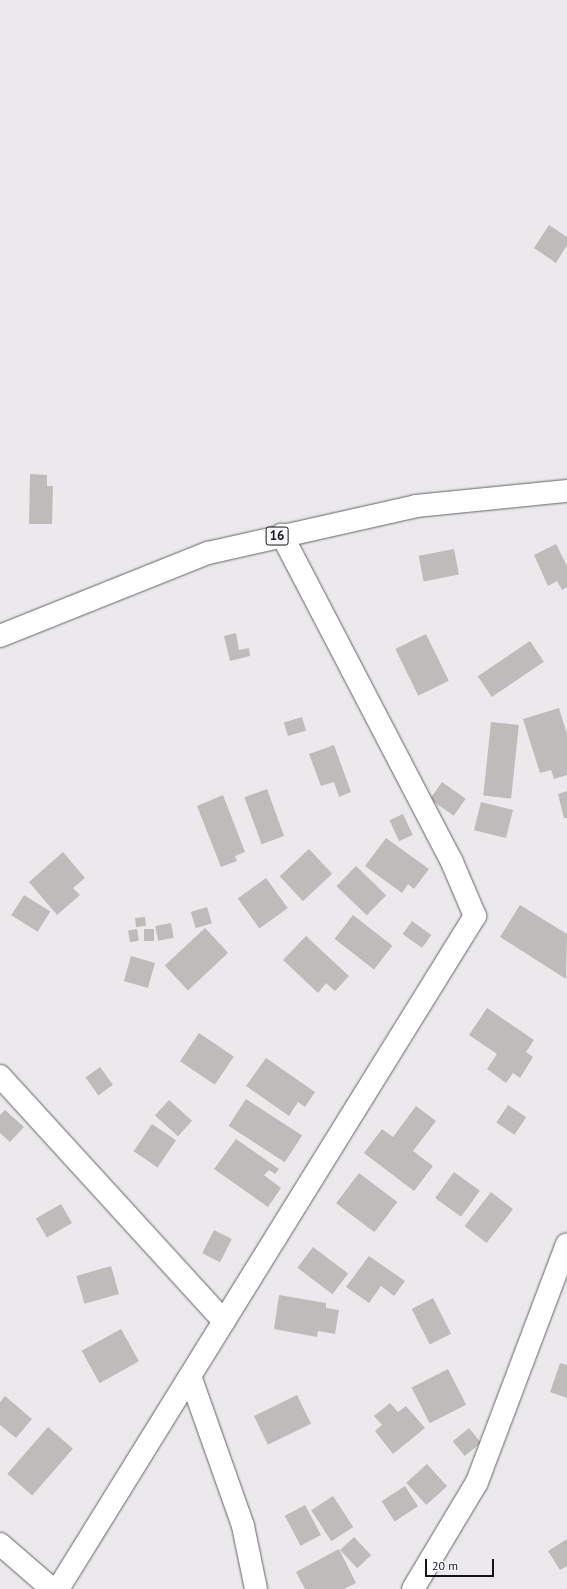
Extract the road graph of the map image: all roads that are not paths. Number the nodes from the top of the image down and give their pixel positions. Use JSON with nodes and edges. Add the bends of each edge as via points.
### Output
{"nodes":[{"id":1,"x":567,"y":491,"type":"edge"},
{"id":2,"x":282,"y":535,"type":"junction"},
{"id":3,"x":0,"y":636,"type":"edge"},
{"id":4,"x":0,"y":1076,"type":"edge"},
{"id":5,"x":567,"y":1244,"type":"edge"},
{"id":6,"x":224,"y":1321,"type":"junction"},
{"id":7,"x":190,"y":1376,"type":"junction"},
{"id":8,"x":0,"y":1544,"type":"edge"},
{"id":9,"x":52,"y":1589,"type":"edge"},
{"id":10,"x":58,"y":1589,"type":"edge"},
{"id":11,"x":256,"y":1589,"type":"edge"},
{"id":12,"x":413,"y":1589,"type":"edge"}],
"edges":[{"from":1,"to":2,"type":"main road","number":"16","via":[[416,506]]},
{"from":2,"to":3,"type":"main road","number":"16","via":[[208,553]]},
{"from":2,"to":6,"type":"main road","via":[[452,862],[475,916]]},
{"from":4,"to":6,"type":"main road"},
{"from":5,"to":12,"type":"main road","via":[[477,1482]]},
{"from":6,"to":7,"type":"main road"},
{"from":7,"to":10,"type":"main road"},
{"from":7,"to":11,"type":"main road","via":[[243,1526]]},
{"from":8,"to":9,"type":"main road"}]}
